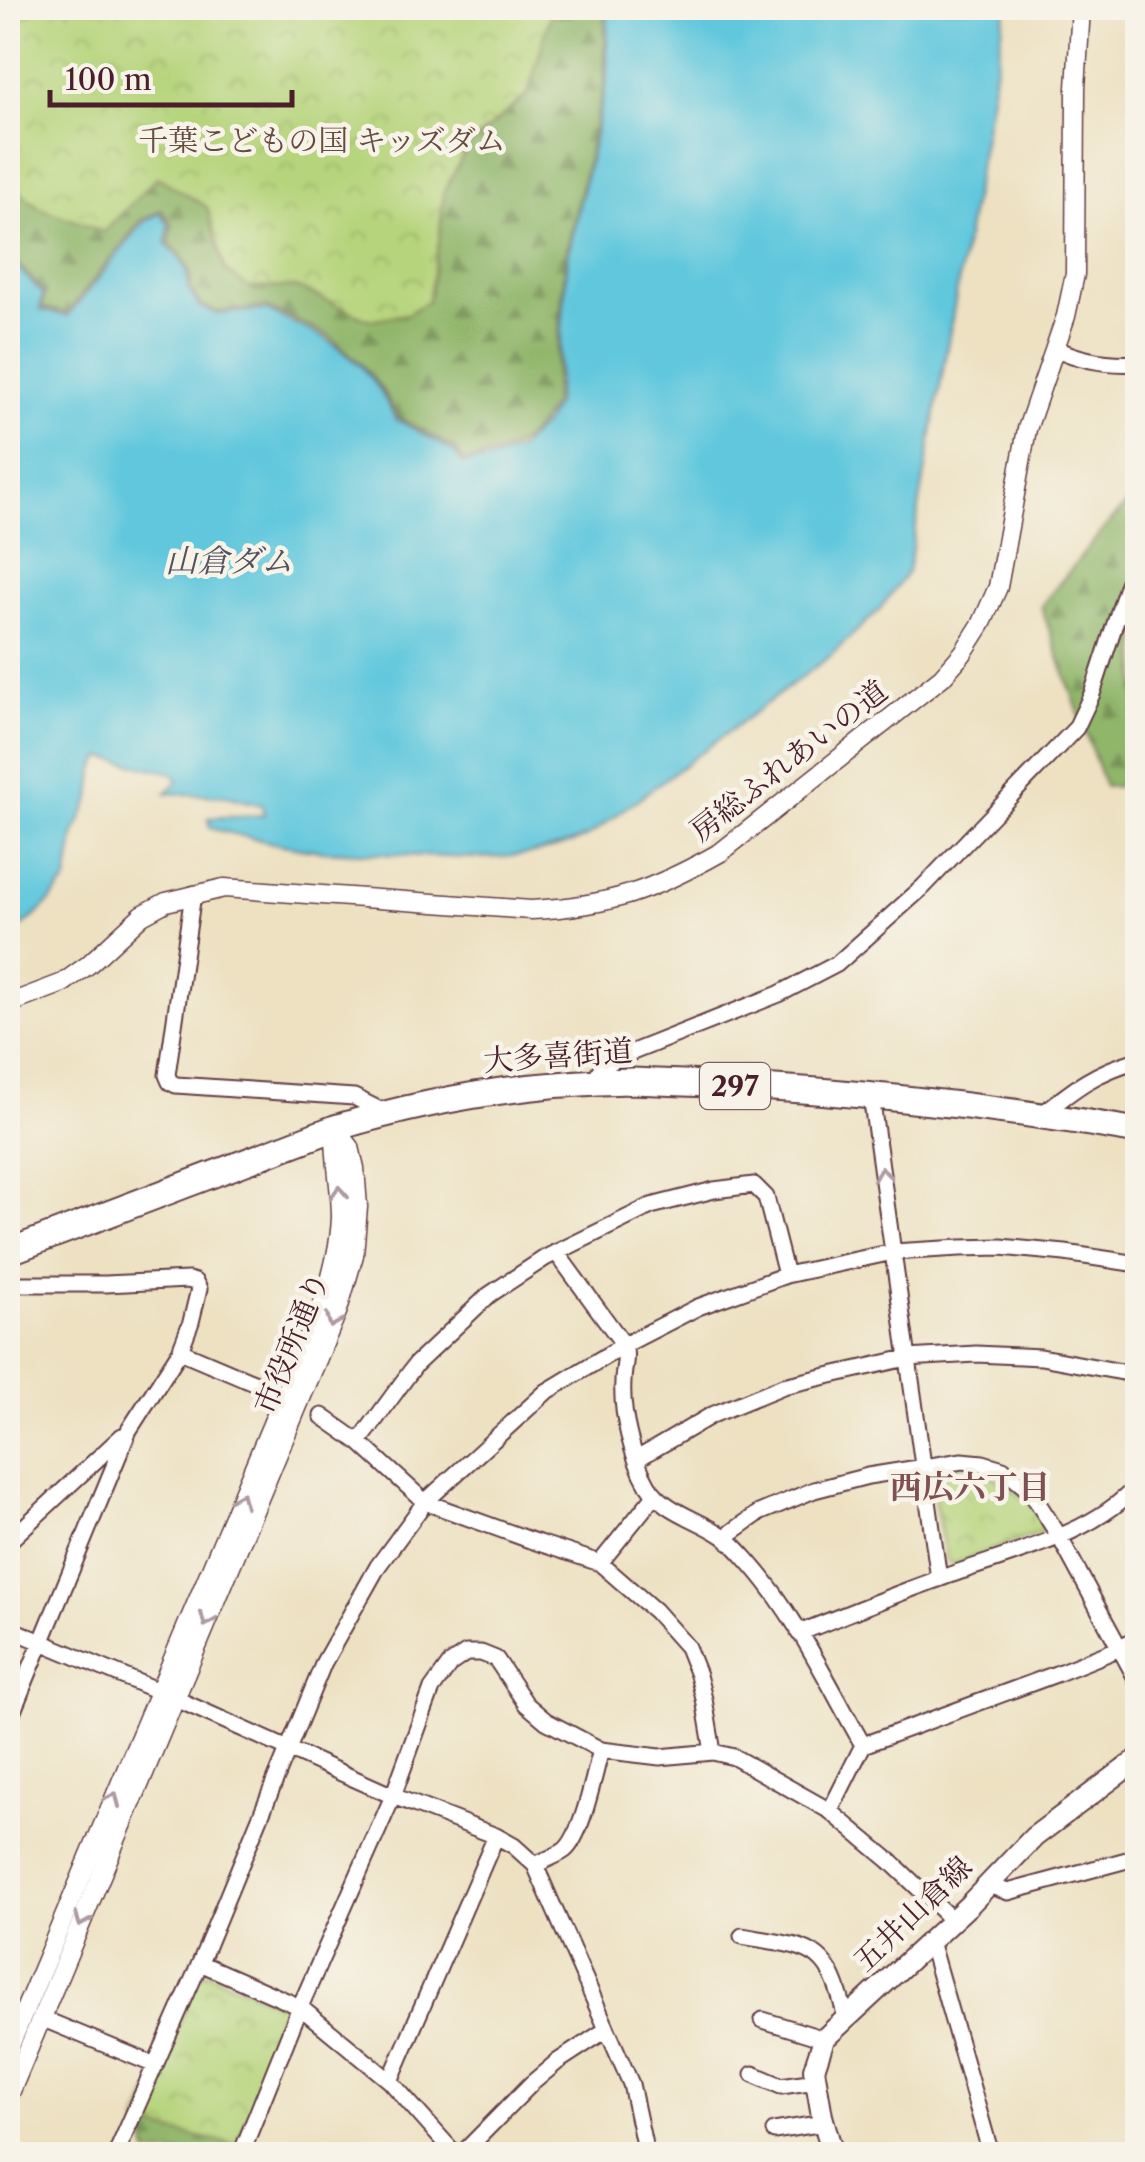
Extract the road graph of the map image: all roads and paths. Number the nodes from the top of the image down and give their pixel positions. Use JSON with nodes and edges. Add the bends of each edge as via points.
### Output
{"nodes":[{"id":1,"x":1081,"y":8,"type":"edge"},
{"id":2,"x":1055,"y":348,"type":"junction"},
{"id":3,"x":1138,"y":363,"type":"edge"},
{"id":4,"x":1138,"y":552,"type":"edge"},
{"id":5,"x":194,"y":894,"type":"junction"},
{"id":6,"x":8,"y":1004,"type":"edge"},
{"id":7,"x":1138,"y":1060,"type":"edge"},
{"id":8,"x":594,"y":1081,"type":"junction"},
{"id":9,"x":872,"y":1096,"type":"junction"},
{"id":10,"x":386,"y":1113,"type":"junction"},
{"id":11,"x":1042,"y":1115,"type":"junction"},
{"id":12,"x":335,"y":1128,"type":"junction"},
{"id":13,"x":1138,"y":1131,"type":"edge"},
{"id":14,"x":8,"y":1252,"type":"edge"},
{"id":15,"x":556,"y":1252,"type":"junction"},
{"id":16,"x":893,"y":1252,"type":"junction"},
{"id":17,"x":1138,"y":1264,"type":"edge"},
{"id":18,"x":786,"y":1274,"type":"junction"},
{"id":19,"x":8,"y":1284,"type":"edge"},
{"id":20,"x":624,"y":1344,"type":"junction"},
{"id":21,"x":180,"y":1351,"type":"junction"},
{"id":22,"x":908,"y":1358,"type":"junction"},
{"id":23,"x":1138,"y":1375,"type":"edge"},
{"id":24,"x":284,"y":1395,"type":"junction"},
{"id":25,"x":322,"y":1416,"type":"dead end"},
{"id":26,"x":129,"y":1430,"type":"junction"},
{"id":27,"x":359,"y":1442,"type":"junction"},
{"id":28,"x":638,"y":1459,"type":"junction"},
{"id":29,"x":923,"y":1466,"type":"junction"},
{"id":30,"x":1138,"y":1484,"type":"edge"},
{"id":31,"x":655,"y":1495,"type":"junction"},
{"id":32,"x":425,"y":1502,"type":"junction"},
{"id":33,"x":1059,"y":1536,"type":"junction"},
{"id":34,"x":725,"y":1537,"type":"junction"},
{"id":35,"x":8,"y":1542,"type":"edge"},
{"id":36,"x":600,"y":1562,"type":"junction"},
{"id":37,"x":939,"y":1579,"type":"junction"},
{"id":38,"x":8,"y":1628,"type":"edge"},
{"id":39,"x":799,"y":1633,"type":"junction"},
{"id":40,"x":1138,"y":1637,"type":"edge"},
{"id":41,"x":41,"y":1643,"type":"junction"},
{"id":42,"x":1118,"y":1649,"type":"junction"},
{"id":43,"x":1138,"y":1682,"type":"edge"},
{"id":44,"x":166,"y":1695,"type":"junction"},
{"id":45,"x":8,"y":1723,"type":"edge"},
{"id":46,"x":863,"y":1745,"type":"junction"},
{"id":47,"x":287,"y":1750,"type":"junction"},
{"id":48,"x":601,"y":1750,"type":"junction"},
{"id":49,"x":713,"y":1752,"type":"junction"},
{"id":50,"x":1138,"y":1759,"type":"edge"},
{"id":51,"x":393,"y":1796,"type":"junction"},
{"id":52,"x":830,"y":1811,"type":"junction"},
{"id":53,"x":496,"y":1836,"type":"junction"},
{"id":54,"x":1138,"y":1858,"type":"edge"},
{"id":55,"x":535,"y":1865,"type":"junction"},
{"id":56,"x":988,"y":1885,"type":"junction"},
{"id":57,"x":952,"y":1920,"type":"junction"},
{"id":58,"x":742,"y":1936,"type":"dead end"},
{"id":59,"x":930,"y":1941,"type":"junction"},
{"id":60,"x":200,"y":1963,"type":"junction"},
{"id":61,"x":300,"y":2007,"type":"junction"},
{"id":62,"x":24,"y":2011,"type":"edge"},
{"id":63,"x":846,"y":2019,"type":"junction"},
{"id":64,"x":763,"y":2020,"type":"dead end"},
{"id":65,"x":606,"y":2030,"type":"junction"},
{"id":66,"x":824,"y":2039,"type":"junction"},
{"id":67,"x":8,"y":2050,"type":"edge"},
{"id":68,"x":156,"y":2065,"type":"junction"},
{"id":69,"x":752,"y":2074,"type":"dead end"},
{"id":70,"x":390,"y":2081,"type":"junction"},
{"id":71,"x":816,"y":2081,"type":"junction"},
{"id":72,"x":8,"y":2098,"type":"edge"},
{"id":73,"x":824,"y":2123,"type":"junction"},
{"id":74,"x":774,"y":2130,"type":"dead end"},
{"id":75,"x":116,"y":2154,"type":"edge"},
{"id":76,"x":245,"y":2154,"type":"edge"},
{"id":77,"x":458,"y":2154,"type":"edge"},
{"id":78,"x":646,"y":2154,"type":"edge"},
{"id":79,"x":833,"y":2154,"type":"edge"},
{"id":80,"x":991,"y":2154,"type":"edge"}],
"edges":[{"from":1,"to":2,"type":"street","name":"房総ふれあいの道","via":[[1075,274]]},
{"from":2,"to":3,"type":"street","via":[[1074,358]]},
{"from":2,"to":5,"type":"street","name":"房総ふれあいの道","via":[[1028,429],[998,587],[963,654],[721,852],[644,891],[567,908],[224,888]]},
{"from":4,"to":8,"type":"street","via":[[1076,728],[923,887],[837,964],[779,994],[615,1058]]},
{"from":5,"to":6,"type":"street","name":"房総ふれあいの道","via":[[142,915],[64,984]]},
{"from":5,"to":10,"type":"street","via":[[170,1082],[354,1098]]},
{"from":7,"to":11,"type":"street","via":[[1081,1082]]},
{"from":8,"to":9,"type":"highway","name":"大多喜街道","number":"297"},
{"from":8,"to":10,"type":"highway","name":"大多喜街道","number":"297"},
{"from":9,"to":11,"type":"highway","name":"大多喜街道","number":"297"},
{"from":16,"to":9,"type":"street","one_way":true},
{"from":10,"to":12,"type":"highway","name":"大多喜街道","number":"297"},
{"from":11,"to":13,"type":"highway","name":"大多喜街道","number":"297"},
{"from":12,"to":14,"type":"highway","name":"大多喜街道","number":"297"},
{"from":24,"to":12,"type":"street","name":"市役所通り","one_way":true,"via":[[338,1250]]},
{"from":12,"to":44,"type":"street","name":"市役所通り","one_way":true,"via":[[355,1168],[358,1208],[349,1278]]},
{"from":15,"to":18,"type":"street","via":[[650,1206],[754,1186],[766,1197]]},
{"from":15,"to":20,"type":"street"},
{"from":15,"to":27,"type":"street","via":[[489,1295],[416,1364]]},
{"from":16,"to":17,"type":"street","via":[[1001,1248]]},
{"from":16,"to":18,"type":"street"},
{"from":16,"to":22,"type":"street"},
{"from":18,"to":20,"type":"street"},
{"from":19,"to":21,"type":"street","via":[[194,1282],[199,1289]]},
{"from":20,"to":28,"type":"street","via":[[623,1408]]},
{"from":20,"to":32,"type":"street","via":[[546,1392]]},
{"from":21,"to":24,"type":"street"},
{"from":21,"to":26,"type":"street"},
{"from":22,"to":23,"type":"street","via":[[1041,1356]]},
{"from":22,"to":28,"type":"street","via":[[783,1386],[712,1415]]},
{"from":22,"to":29,"type":"street"},
{"from":44,"to":24,"type":"street","name":"市役所通り","one_way":true},
{"from":25,"to":27,"type":"street"},
{"from":26,"to":35,"type":"street"},
{"from":26,"to":41,"type":"street"},
{"from":27,"to":32,"type":"street"},
{"from":28,"to":31,"type":"street"},
{"from":29,"to":33,"type":"street","via":[[962,1461],[1004,1469],[1031,1492]]},
{"from":29,"to":34,"type":"street","via":[[814,1490],[759,1513]]},
{"from":29,"to":37,"type":"street"},
{"from":30,"to":33,"type":"street","via":[[1101,1516]]},
{"from":31,"to":34,"type":"street"},
{"from":31,"to":36,"type":"street"},
{"from":32,"to":36,"type":"street"},
{"from":32,"to":47,"type":"street","via":[[378,1566],[333,1646]]},
{"from":33,"to":37,"type":"street"},
{"from":33,"to":42,"type":"street"},
{"from":34,"to":39,"type":"street","via":[[774,1592]]},
{"from":36,"to":49,"type":"street","via":[[687,1647]]},
{"from":37,"to":39,"type":"street"},
{"from":38,"to":41,"type":"street"},
{"from":39,"to":46,"type":"street"},
{"from":40,"to":42,"type":"street"},
{"from":41,"to":44,"type":"street"},
{"from":41,"to":45,"type":"street"},
{"from":42,"to":43,"type":"street"},
{"from":42,"to":46,"type":"street"},
{"from":44,"to":47,"type":"street"},
{"from":44,"to":62,"type":"street","name":"市役所通り"},
{"from":46,"to":52,"type":"street"},
{"from":47,"to":51,"type":"street"},
{"from":47,"to":60,"type":"street"},
{"from":48,"to":49,"type":"street","via":[[660,1757]]},
{"from":48,"to":51,"type":"street","via":[[526,1704],[496,1659],[466,1653],[432,1689]]},
{"from":48,"to":55,"type":"street","via":[[576,1833],[566,1849]]},
{"from":49,"to":52,"type":"street"},
{"from":50,"to":56,"type":"main road","name":"五井山倉線","via":[[1034,1837]]},
{"from":51,"to":53,"type":"street"},
{"from":51,"to":61,"type":"street"},
{"from":52,"to":57,"type":"street"},
{"from":53,"to":55,"type":"street"},
{"from":53,"to":70,"type":"street"},
{"from":54,"to":56,"type":"street","via":[[1008,1892]]},
{"from":55,"to":65,"type":"street"},
{"from":56,"to":57,"type":"main road","name":"五井山倉線"},
{"from":57,"to":59,"type":"main road","name":"五井山倉線"},
{"from":58,"to":63,"type":"street","via":[[807,1949],[827,1964]]},
{"from":59,"to":63,"type":"main road","name":"五井山倉線"},
{"from":59,"to":80,"type":"street"},
{"from":60,"to":61,"type":"street"},
{"from":60,"to":68,"type":"street"},
{"from":61,"to":70,"type":"street"},
{"from":61,"to":76,"type":"street"},
{"from":62,"to":67,"type":"street","name":"市役所通り"},
{"from":62,"to":68,"type":"street"},
{"from":62,"to":72,"type":"street","name":"市役所通り"},
{"from":63,"to":66,"type":"main road","name":"五井山倉線"},
{"from":64,"to":66,"type":"street"},
{"from":65,"to":77,"type":"street","via":[[557,2062]]},
{"from":65,"to":78,"type":"street","via":[[631,2084]]},
{"from":66,"to":71,"type":"main road"},
{"from":68,"to":75,"type":"street"},
{"from":69,"to":71,"type":"street","via":[[781,2086]]},
{"from":70,"to":77,"type":"street"},
{"from":71,"to":73,"type":"main road"},
{"from":73,"to":74,"type":"street"},
{"from":73,"to":79,"type":"main road"}]}
